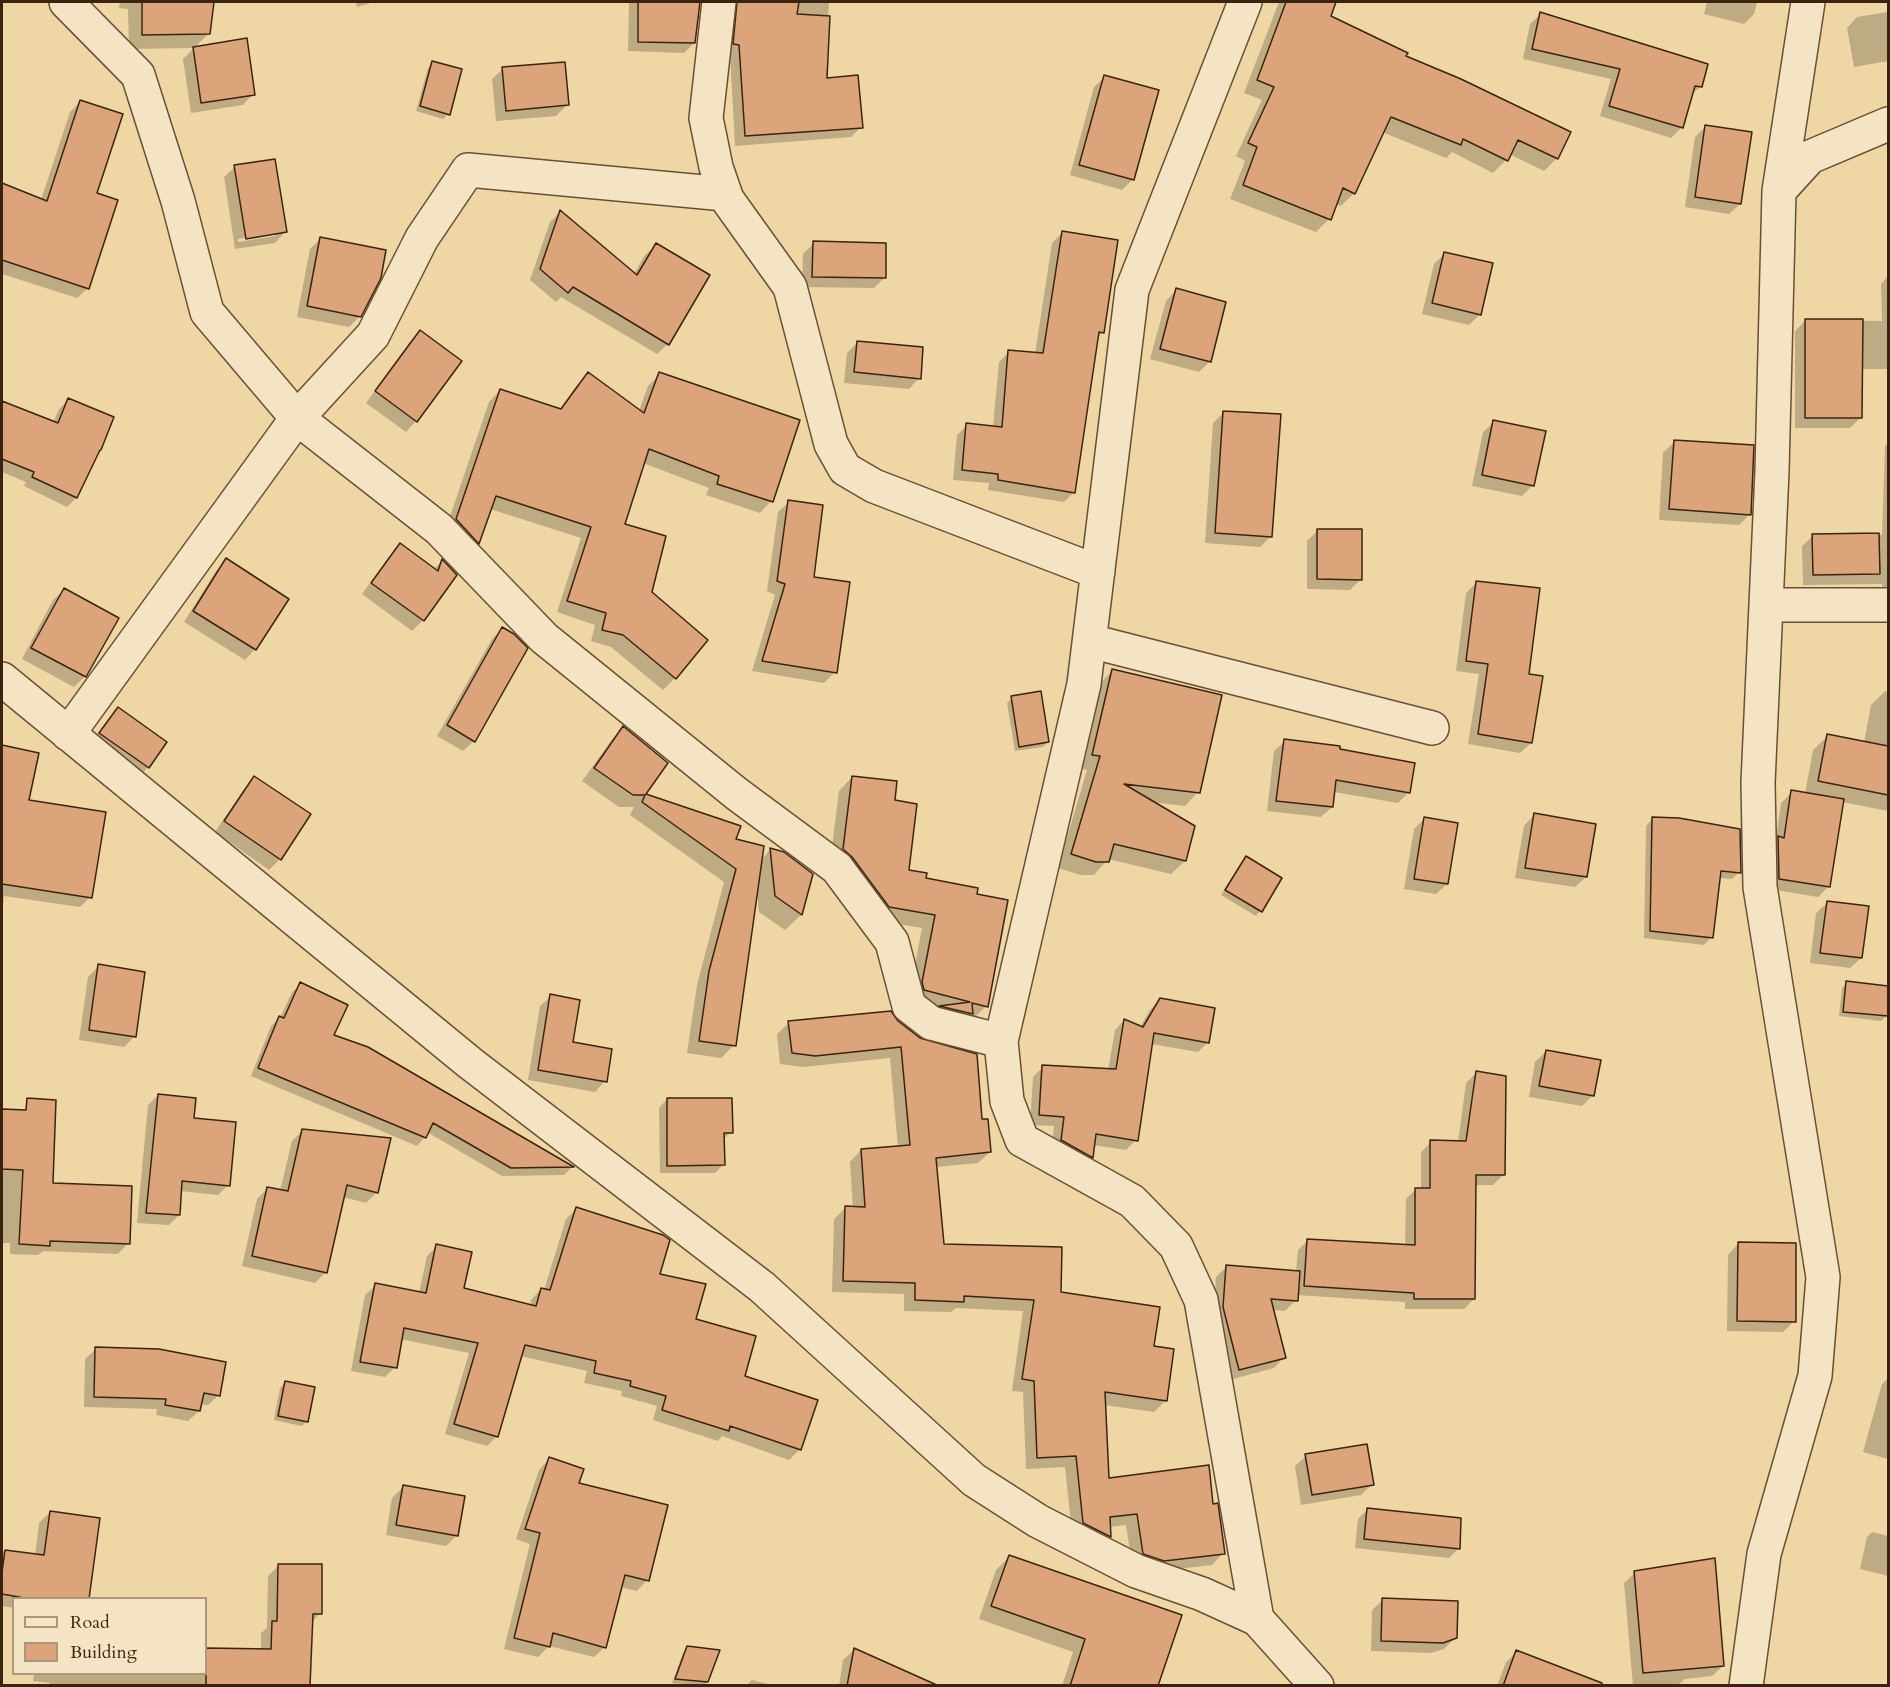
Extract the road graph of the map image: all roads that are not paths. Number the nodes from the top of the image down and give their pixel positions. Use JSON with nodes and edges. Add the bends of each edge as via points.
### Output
{"nodes":[{"id":1,"x":66,"y":2,"type":"edge"},
{"id":2,"x":719,"y":2,"type":"edge"},
{"id":3,"x":1245,"y":2,"type":"edge"},
{"id":4,"x":1808,"y":2,"type":"edge"},
{"id":5,"x":1888,"y":124,"type":"edge"},
{"id":6,"x":1779,"y":190,"type":"junction"},
{"id":7,"x":725,"y":194,"type":"junction"},
{"id":8,"x":297,"y":418,"type":"junction"},
{"id":9,"x":1098,"y":572,"type":"junction"},
{"id":10,"x":1766,"y":605,"type":"junction"},
{"id":11,"x":1888,"y":605,"type":"edge"},
{"id":12,"x":1090,"y":641,"type":"junction"},
{"id":13,"x":2,"y":679,"type":"edge"},
{"id":14,"x":1432,"y":728,"type":"dead end"},
{"id":15,"x":68,"y":734,"type":"junction"},
{"id":16,"x":1001,"y":1041,"type":"junction"},
{"id":17,"x":1257,"y":1619,"type":"junction"},
{"id":18,"x":1317,"y":1686,"type":"edge"},
{"id":19,"x":1746,"y":1686,"type":"edge"}],
"edges":[{"from":1,"to":8,"type":"street","via":[[138,75],[178,201],[207,312]]},
{"from":2,"to":7,"type":"street","via":[[706,118]]},
{"from":3,"to":9,"type":"street","via":[[1132,290]]},
{"from":4,"to":6,"type":"street"},
{"from":5,"to":6,"type":"street","via":[[1810,157]]},
{"from":6,"to":10,"type":"street"},
{"from":7,"to":8,"type":"street","via":[[468,170],[422,238],[373,335]]},
{"from":7,"to":9,"type":"street","via":[[790,287],[831,444],[844,469],[874,486]]},
{"from":8,"to":15,"type":"street"},
{"from":8,"to":16,"type":"street","via":[[439,529],[544,638],[737,794],[837,868],[892,942],[909,1006],[931,1023]]},
{"from":9,"to":12,"type":"street"},
{"from":10,"to":11,"type":"street"},
{"from":10,"to":19,"type":"street","via":[[1758,783],[1760,887],[1822,1277],[1815,1376],[1764,1554]]},
{"from":12,"to":14,"type":"street"},
{"from":12,"to":16,"type":"street","via":[[1084,684]]},
{"from":13,"to":15,"type":"street"},
{"from":15,"to":17,"type":"street","via":[[470,1064],[762,1287],[974,1480],[1038,1521],[1136,1570]]},
{"from":16,"to":17,"type":"street","via":[[1007,1101],[1022,1140],[1132,1201],[1176,1246],[1201,1300]]},
{"from":17,"to":18,"type":"street"}]}
